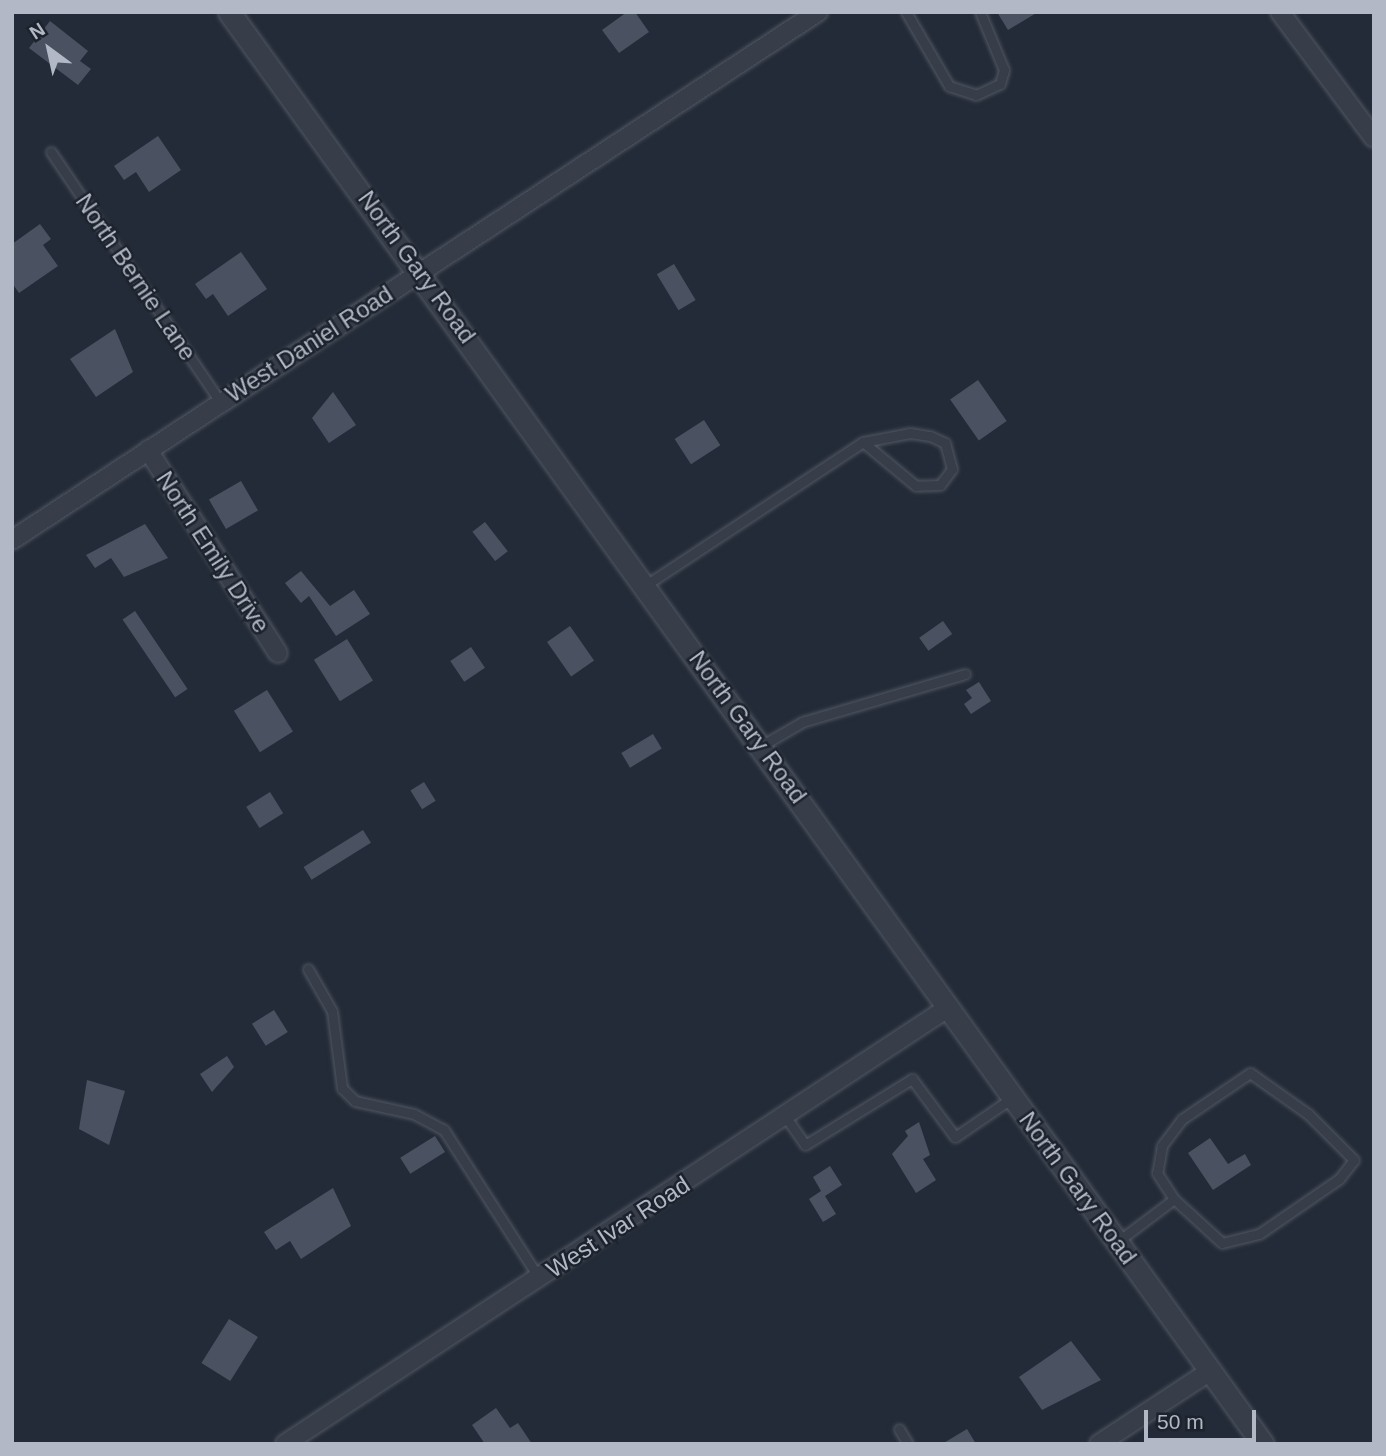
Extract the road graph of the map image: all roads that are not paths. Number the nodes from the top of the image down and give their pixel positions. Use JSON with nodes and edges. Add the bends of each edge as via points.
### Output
{"nodes":[{"id":1,"x":229,"y":12,"type":"edge"},
{"id":2,"x":818,"y":12,"type":"edge"},
{"id":3,"x":906,"y":12,"type":"edge"},
{"id":4,"x":979,"y":12,"type":"edge"},
{"id":5,"x":1280,"y":12,"type":"edge"},
{"id":6,"x":1374,"y":138,"type":"edge"},
{"id":7,"x":51,"y":152,"type":"dead end"},
{"id":8,"x":421,"y":271,"type":"junction"},
{"id":9,"x":220,"y":403,"type":"junction"},
{"id":10,"x":863,"y":442,"type":"junction"},
{"id":11,"x":148,"y":450,"type":"junction"},
{"id":12,"x":12,"y":540,"type":"edge"},
{"id":13,"x":646,"y":585,"type":"junction"},
{"id":14,"x":278,"y":653,"type":"dead end"},
{"id":15,"x":965,"y":674,"type":"dead end"},
{"id":16,"x":761,"y":746,"type":"junction"},
{"id":17,"x":308,"y":969,"type":"dead end"},
{"id":18,"x":948,"y":1007,"type":"junction"},
{"id":19,"x":1013,"y":1097,"type":"junction"},
{"id":20,"x":785,"y":1116,"type":"junction"},
{"id":21,"x":1174,"y":1199,"type":"junction"},
{"id":22,"x":1117,"y":1242,"type":"junction"},
{"id":23,"x":539,"y":1278,"type":"junction"},
{"id":24,"x":1210,"y":1371,"type":"junction"},
{"id":25,"x":899,"y":1429,"type":"dead end"},
{"id":26,"x":285,"y":1444,"type":"edge"},
{"id":27,"x":908,"y":1444,"type":"edge"},
{"id":28,"x":1099,"y":1444,"type":"edge"},
{"id":29,"x":1264,"y":1444,"type":"edge"}],
"edges":[{"from":1,"to":8,"type":"street","name":"North Gary Road"},
{"from":2,"to":8,"type":"street","name":"West Daniel Road"},
{"from":3,"to":4,"type":"lane","via":[[949,86],[976,95],[1000,84],[1004,70]]},
{"from":5,"to":6,"type":"street"},
{"from":7,"to":9,"type":"lane","name":"North Bernie Lane"},
{"from":8,"to":9,"type":"street","name":"West Daniel Road"},
{"from":8,"to":13,"type":"street","name":"North Gary Road"},
{"from":9,"to":11,"type":"street","name":"West Daniel Road"},
{"from":10,"to":10,"type":"lane","via":[[910,433],[930,436],[945,443],[952,469],[940,485],[916,486]]},
{"from":10,"to":13,"type":"lane"},
{"from":11,"to":12,"type":"street","name":"West Daniel Road"},
{"from":11,"to":14,"type":"street","name":"North Emily Drive"},
{"from":13,"to":16,"type":"street","name":"North Gary Road"},
{"from":15,"to":16,"type":"lane","via":[[802,722]]},
{"from":16,"to":18,"type":"street","name":"North Gary Road"},
{"from":17,"to":23,"type":"lane","via":[[332,1011],[342,1088],[355,1101],[414,1114],[444,1130]]},
{"from":18,"to":19,"type":"street","name":"North Gary Road"},
{"from":18,"to":20,"type":"street","name":"West Ivar Road"},
{"from":19,"to":20,"type":"lane","via":[[955,1138],[912,1079],[805,1145]]},
{"from":19,"to":22,"type":"street","name":"North Gary Road"},
{"from":20,"to":23,"type":"street","name":"West Ivar Road"},
{"from":21,"to":21,"type":"lane","via":[[1222,1243],[1259,1234],[1339,1179],[1354,1160],[1308,1114],[1250,1073],[1182,1119],[1162,1146],[1157,1173]]},
{"from":21,"to":22,"type":"lane"},
{"from":22,"to":24,"type":"street","name":"North Gary Road"},
{"from":23,"to":26,"type":"street","name":"West Ivar Road"},
{"from":24,"to":28,"type":"street"},
{"from":24,"to":29,"type":"street","name":"North Gary Road"},
{"from":25,"to":27,"type":"lane"}]}
